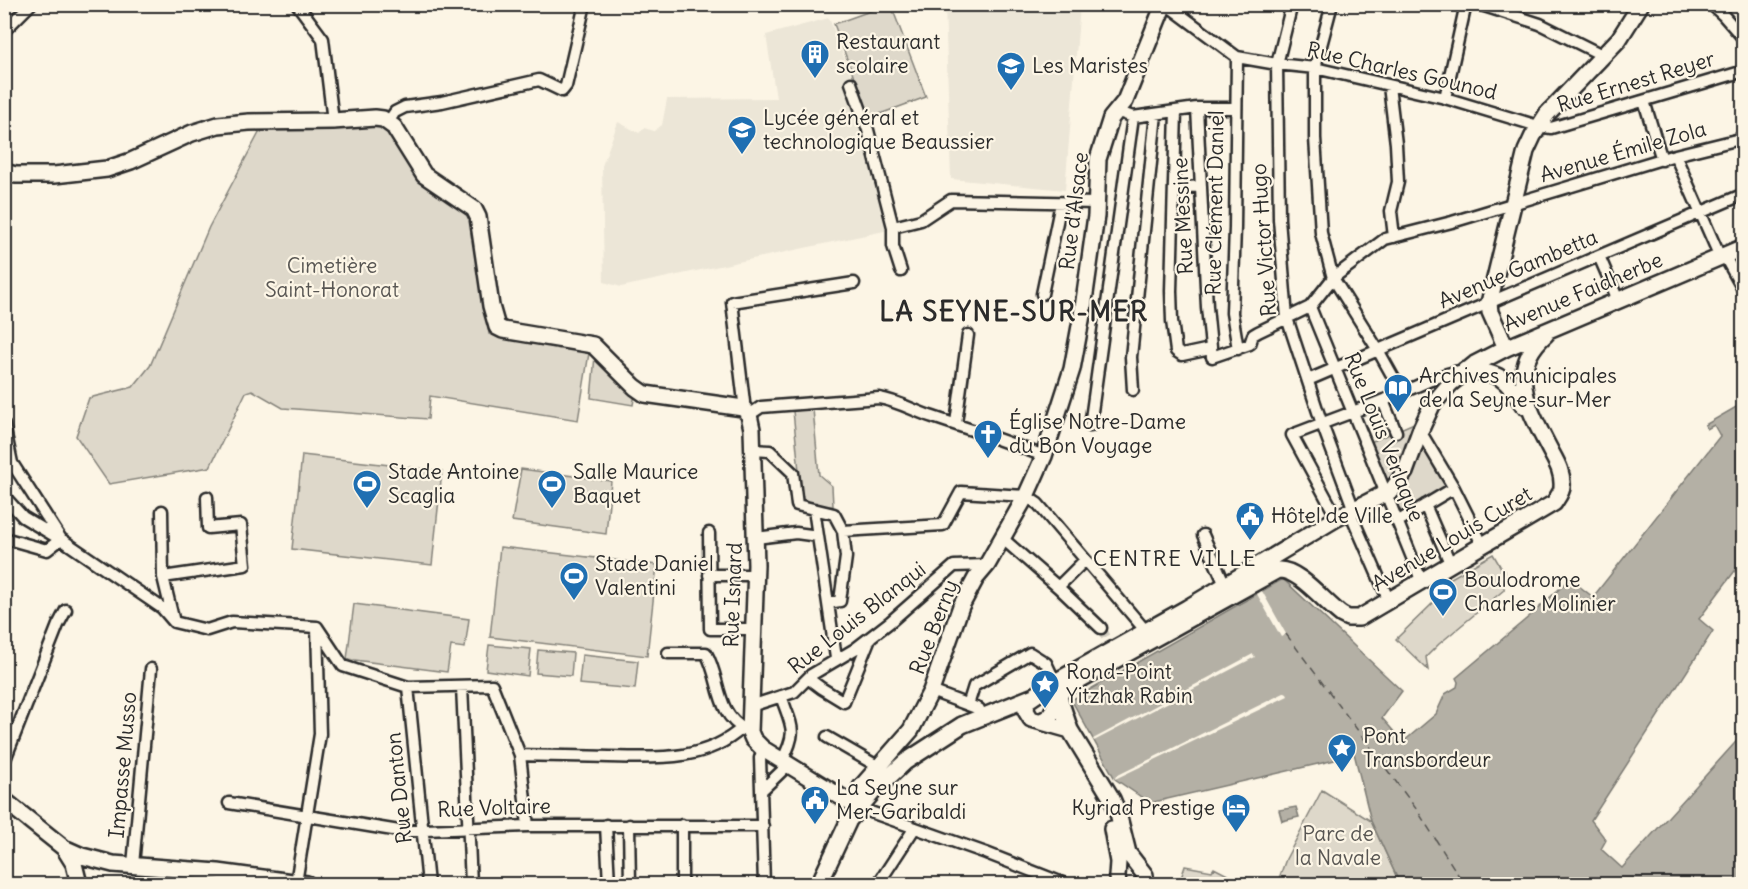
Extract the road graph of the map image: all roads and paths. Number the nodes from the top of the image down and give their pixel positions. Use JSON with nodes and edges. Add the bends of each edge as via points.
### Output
{"nodes":[{"id":1,"x":31,"y":4,"type":"edge"},
{"id":2,"x":297,"y":4,"type":"edge"},
{"id":3,"x":585,"y":4,"type":"edge"},
{"id":4,"x":1165,"y":4,"type":"edge"},
{"id":5,"x":1292,"y":4,"type":"edge"},
{"id":6,"x":1332,"y":4,"type":"edge"},
{"id":7,"x":1466,"y":4,"type":"edge"},
{"id":8,"x":1479,"y":4,"type":"edge"},
{"id":9,"x":1641,"y":4,"type":"edge"},
{"id":10,"x":1711,"y":4,"type":"edge"},
{"id":11,"x":6,"y":29,"type":"dead end"},
{"id":12,"x":1743,"y":39,"type":"edge"},
{"id":13,"x":1604,"y":56,"type":"junction"},
{"id":14,"x":1237,"y":57,"type":"junction"},
{"id":15,"x":1277,"y":64,"type":"junction"},
{"id":16,"x":1315,"y":68,"type":"junction"},
{"id":17,"x":1743,"y":70,"type":"edge"},
{"id":18,"x":851,"y":83,"type":"dead end"},
{"id":19,"x":1389,"y":86,"type":"junction"},
{"id":20,"x":1445,"y":98,"type":"junction"},
{"id":21,"x":1644,"y":101,"type":"junction"},
{"id":22,"x":1197,"y":108,"type":"junction"},
{"id":23,"x":1236,"y":108,"type":"junction"},
{"id":24,"x":1116,"y":111,"type":"junction"},
{"id":25,"x":1176,"y":111,"type":"junction"},
{"id":26,"x":1156,"y":114,"type":"junction"},
{"id":27,"x":1132,"y":117,"type":"junction"},
{"id":28,"x":333,"y":121,"type":"junction"},
{"id":29,"x":388,"y":122,"type":"junction"},
{"id":30,"x":1538,"y":126,"type":"junction"},
{"id":31,"x":1743,"y":138,"type":"edge"},
{"id":32,"x":1152,"y":154,"type":"junction"},
{"id":33,"x":1675,"y":155,"type":"junction"},
{"id":34,"x":1175,"y":156,"type":"junction"},
{"id":35,"x":1662,"y":160,"type":"junction"},
{"id":36,"x":4,"y":172,"type":"edge"},
{"id":37,"x":1201,"y":186,"type":"junction"},
{"id":38,"x":1174,"y":188,"type":"junction"},
{"id":39,"x":1743,"y":194,"type":"edge"},
{"id":40,"x":1061,"y":203,"type":"junction"},
{"id":41,"x":1096,"y":203,"type":"junction"},
{"id":42,"x":1514,"y":203,"type":"junction"},
{"id":43,"x":1700,"y":212,"type":"junction"},
{"id":44,"x":892,"y":226,"type":"junction"},
{"id":45,"x":1394,"y":237,"type":"junction"},
{"id":46,"x":1743,"y":247,"type":"edge"},
{"id":47,"x":1599,"y":256,"type":"junction"},
{"id":48,"x":1722,"y":256,"type":"junction"},
{"id":49,"x":901,"y":271,"type":"dead end"},
{"id":50,"x":1333,"y":278,"type":"junction"},
{"id":51,"x":854,"y":283,"type":"dead end"},
{"id":52,"x":1743,"y":291,"type":"edge"},
{"id":53,"x":1042,"y":294,"type":"dead end"},
{"id":54,"x":1618,"y":300,"type":"junction"},
{"id":55,"x":1489,"y":303,"type":"junction"},
{"id":56,"x":1310,"y":307,"type":"junction"},
{"id":57,"x":1287,"y":318,"type":"junction"},
{"id":58,"x":1551,"y":330,"type":"junction"},
{"id":59,"x":968,"y":335,"type":"dead end"},
{"id":60,"x":1506,"y":348,"type":"junction"},
{"id":61,"x":1533,"y":348,"type":"junction"},
{"id":62,"x":1238,"y":349,"type":"junction"},
{"id":63,"x":1378,"y":350,"type":"junction"},
{"id":64,"x":1211,"y":353,"type":"junction"},
{"id":65,"x":1335,"y":368,"type":"junction"},
{"id":66,"x":1465,"y":370,"type":"junction"},
{"id":67,"x":1308,"y":380,"type":"junction"},
{"id":68,"x":1133,"y":390,"type":"dead end"},
{"id":69,"x":1402,"y":393,"type":"junction"},
{"id":70,"x":1383,"y":400,"type":"junction"},
{"id":71,"x":746,"y":411,"type":"junction"},
{"id":72,"x":1353,"y":413,"type":"junction"},
{"id":73,"x":1534,"y":420,"type":"junction"},
{"id":74,"x":956,"y":423,"type":"junction"},
{"id":75,"x":1322,"y":424,"type":"junction"},
{"id":76,"x":4,"y":425,"type":"edge"},
{"id":77,"x":1090,"y":426,"type":"dead end"},
{"id":78,"x":1420,"y":431,"type":"junction"},
{"id":79,"x":1396,"y":432,"type":"dead end"},
{"id":80,"x":752,"y":450,"type":"junction"},
{"id":81,"x":1044,"y":456,"type":"junction"},
{"id":82,"x":1454,"y":489,"type":"junction"},
{"id":83,"x":1385,"y":495,"type":"junction"},
{"id":84,"x":4,"y":496,"type":"edge"},
{"id":85,"x":1026,"y":496,"type":"junction"},
{"id":86,"x":207,"y":497,"type":"dead end"},
{"id":87,"x":1425,"y":505,"type":"junction"},
{"id":88,"x":814,"y":509,"type":"junction"},
{"id":89,"x":162,"y":512,"type":"dead end"},
{"id":90,"x":1347,"y":514,"type":"junction"},
{"id":91,"x":1397,"y":522,"type":"junction"},
{"id":92,"x":843,"y":531,"type":"junction"},
{"id":93,"x":709,"y":533,"type":"dead end"},
{"id":94,"x":1203,"y":535,"type":"dead end"},
{"id":95,"x":818,"y":536,"type":"junction"},
{"id":96,"x":4,"y":538,"type":"edge"},
{"id":97,"x":756,"y":538,"type":"junction"},
{"id":98,"x":1002,"y":538,"type":"junction"},
{"id":99,"x":61,"y":539,"type":"junction"},
{"id":100,"x":1483,"y":546,"type":"junction"},
{"id":101,"x":1085,"y":560,"type":"junction"},
{"id":102,"x":987,"y":565,"type":"junction"},
{"id":103,"x":1450,"y":565,"type":"junction"},
{"id":104,"x":709,"y":575,"type":"junction"},
{"id":105,"x":756,"y":575,"type":"junction"},
{"id":106,"x":163,"y":578,"type":"junction"},
{"id":107,"x":1422,"y":582,"type":"junction"},
{"id":108,"x":1225,"y":585,"type":"junction"},
{"id":109,"x":1058,"y":587,"type":"junction"},
{"id":110,"x":1389,"y":601,"type":"junction"},
{"id":111,"x":828,"y":603,"type":"junction"},
{"id":112,"x":66,"y":610,"type":"dead end"},
{"id":113,"x":174,"y":622,"type":"junction"},
{"id":114,"x":317,"y":627,"type":"junction"},
{"id":115,"x":1101,"y":628,"type":"tunnel mouth"},
{"id":116,"x":753,"y":629,"type":"junction"},
{"id":117,"x":1145,"y":630,"type":"junction"},
{"id":118,"x":870,"y":637,"type":"junction"},
{"id":119,"x":668,"y":653,"type":"dead end"},
{"id":120,"x":836,"y":658,"type":"junction"},
{"id":121,"x":152,"y":669,"type":"dead end"},
{"id":122,"x":809,"y":679,"type":"junction"},
{"id":123,"x":462,"y":686,"type":"junction"},
{"id":124,"x":408,"y":687,"type":"junction"},
{"id":125,"x":931,"y":691,"type":"junction"},
{"id":126,"x":781,"y":696,"type":"junction"},
{"id":127,"x":1055,"y":696,"type":"junction"},
{"id":128,"x":1031,"y":697,"type":"junction"},
{"id":129,"x":750,"y":705,"type":"junction"},
{"id":130,"x":968,"y":705,"type":"junction"},
{"id":131,"x":981,"y":717,"type":"junction"},
{"id":132,"x":1042,"y":721,"type":"junction"},
{"id":133,"x":746,"y":730,"type":"junction"},
{"id":134,"x":1070,"y":730,"type":"junction"},
{"id":135,"x":827,"y":737,"type":"dead end"},
{"id":136,"x":763,"y":749,"type":"junction"},
{"id":137,"x":520,"y":755,"type":"junction"},
{"id":138,"x":4,"y":762,"type":"edge"},
{"id":139,"x":785,"y":763,"type":"junction"},
{"id":140,"x":886,"y":770,"type":"junction"},
{"id":141,"x":762,"y":790,"type":"junction"},
{"id":142,"x":1105,"y":791,"type":"junction"},
{"id":143,"x":4,"y":800,"type":"edge"},
{"id":144,"x":229,"y":803,"type":"dead end"},
{"id":145,"x":855,"y":806,"type":"junction"},
{"id":146,"x":307,"y":816,"type":"junction"},
{"id":147,"x":606,"y":825,"type":"junction"},
{"id":148,"x":629,"y":825,"type":"junction"},
{"id":149,"x":682,"y":825,"type":"junction"},
{"id":150,"x":528,"y":826,"type":"junction"},
{"id":151,"x":763,"y":826,"type":"junction"},
{"id":152,"x":468,"y":828,"type":"junction"},
{"id":153,"x":914,"y":829,"type":"junction"},
{"id":154,"x":423,"y":830,"type":"junction"},
{"id":155,"x":63,"y":848,"type":"junction"},
{"id":156,"x":113,"y":864,"type":"junction"},
{"id":157,"x":133,"y":865,"type":"junction"},
{"id":158,"x":1137,"y":865,"type":"junction"},
{"id":159,"x":1118,"y":878,"type":"edge"},
{"id":160,"x":78,"y":879,"type":"edge"},
{"id":161,"x":227,"y":879,"type":"edge"},
{"id":162,"x":301,"y":884,"type":"edge"},
{"id":163,"x":1144,"y":884,"type":"edge"},
{"id":164,"x":428,"y":885,"type":"edge"},
{"id":165,"x":471,"y":885,"type":"edge"},
{"id":166,"x":609,"y":885,"type":"edge"},
{"id":167,"x":630,"y":885,"type":"edge"},
{"id":168,"x":682,"y":885,"type":"edge"},
{"id":169,"x":764,"y":885,"type":"edge"},
{"id":170,"x":819,"y":885,"type":"edge"},
{"id":171,"x":878,"y":885,"type":"edge"},
{"id":172,"x":1065,"y":885,"type":"edge"}],
"edges":[{"from":1,"to":11,"type":"street"},
{"from":2,"to":28,"type":"street","via":[[323,39]]},
{"from":3,"to":29,"type":"street","via":[[562,91],[539,80],[405,107]]},
{"from":4,"to":14,"type":"street","name":"Rue Charles Gounod"},
{"from":4,"to":24,"type":"main road","name":"Rue d'Alsace","via":[[1125,101]]},
{"from":5,"to":15,"type":"street","name":"Rue Victor Hugo"},
{"from":6,"to":16,"type":"street"},
{"from":7,"to":20,"type":"street"},
{"from":8,"to":13,"type":"street","via":[[1540,24]]},
{"from":9,"to":13,"type":"main road"},
{"from":10,"to":12,"type":"street"},
{"from":13,"to":30,"type":"main road"},
{"from":14,"to":15,"type":"street","name":"Rue Charles Gounod"},
{"from":14,"to":23,"type":"street","name":"Rue Clément Daniel"},
{"from":15,"to":16,"type":"street","name":"Rue Charles Gounod"},
{"from":15,"to":57,"type":"street","name":"Rue Victor Hugo","via":[[1279,219]]},
{"from":16,"to":19,"type":"street","name":"Rue Charles Gounod"},
{"from":16,"to":50,"type":"street","via":[[1321,233]]},
{"from":17,"to":21,"type":"street","name":"Rue Ernest Reyer"},
{"from":18,"to":44,"type":"street"},
{"from":19,"to":20,"type":"street","name":"Rue Charles Gounod"},
{"from":19,"to":45,"type":"street","via":[[1398,182],[1391,211]]},
{"from":20,"to":30,"type":"street","name":"Rue Charles Gounod"},
{"from":21,"to":30,"type":"street","name":"Rue Ernest Reyer","via":[[1551,128]]},
{"from":21,"to":35,"type":"street"},
{"from":22,"to":23,"type":"street"},
{"from":22,"to":25,"type":"street"},
{"from":22,"to":37,"type":"street","name":"Rue Messine"},
{"from":23,"to":62,"type":"street","name":"Rue Clément Daniel","via":[[1232,313]]},
{"from":24,"to":27,"type":"street"},
{"from":24,"to":41,"type":"main road","name":"Rue d'Alsace","via":[[1098,159]]},
{"from":25,"to":26,"type":"street"},
{"from":25,"to":34,"type":"street"},
{"from":26,"to":27,"type":"street"},
{"from":26,"to":32,"type":"street"},
{"from":27,"to":77,"type":"street"},
{"from":28,"to":29,"type":"main road","via":[[375,118]]},
{"from":28,"to":36,"type":"main road","via":[[218,125],[107,169],[54,175]]},
{"from":29,"to":71,"type":"main road","via":[[424,175],[474,209],[497,327],[593,345],[645,394]]},
{"from":30,"to":42,"type":"main road","via":[[1526,151]]},
{"from":31,"to":33,"type":"street","name":"Avenue Émile Zola"},
{"from":32,"to":34,"type":"street"},
{"from":32,"to":68,"type":"street","via":[[1131,357]]},
{"from":33,"to":35,"type":"street","name":"Avenue Émile Zola"},
{"from":33,"to":43,"type":"street"},
{"from":34,"to":38,"type":"street"},
{"from":35,"to":42,"type":"street","name":"Avenue Émile Zola"},
{"from":37,"to":38,"type":"street"},
{"from":37,"to":64,"type":"street","name":"Rue Messine"},
{"from":38,"to":64,"type":"street","via":[[1172,321],[1176,351],[1182,355]]},
{"from":39,"to":43,"type":"street","name":"Avenue Gambetta"},
{"from":40,"to":41,"type":"street"},
{"from":40,"to":44,"type":"street","via":[[951,200],[921,220]]},
{"from":40,"to":53,"type":"street"},
{"from":41,"to":81,"type":"main road","name":"Rue d'Alsace","via":[[1071,369]]},
{"from":42,"to":45,"type":"street","name":"Avenue Émile Zola"},
{"from":42,"to":55,"type":"main road"},
{"from":43,"to":47,"type":"street","name":"Avenue Gambetta"},
{"from":43,"to":48,"type":"street"},
{"from":44,"to":49,"type":"street"},
{"from":45,"to":50,"type":"street","name":"Avenue Émile Zola","via":[[1385,239]]},
{"from":46,"to":48,"type":"main road","name":"Avenue Faidherbe"},
{"from":47,"to":54,"type":"street"},
{"from":47,"to":55,"type":"street","name":"Avenue Gambetta"},
{"from":48,"to":52,"type":"street"},
{"from":48,"to":54,"type":"main road","name":"Avenue Faidherbe"},
{"from":50,"to":56,"type":"street","name":"Avenue Émile Zola"},
{"from":50,"to":63,"type":"street"},
{"from":51,"to":71,"type":"street","via":[[732,302]]},
{"from":54,"to":58,"type":"main road","name":"Avenue Faidherbe"},
{"from":55,"to":60,"type":"main road"},
{"from":55,"to":63,"type":"street","name":"Avenue Gambetta"},
{"from":56,"to":57,"type":"street"},
{"from":56,"to":65,"type":"street","name":"Rue Louis Verlaque"},
{"from":57,"to":62,"type":"street","via":[[1253,335],[1250,344]]},
{"from":57,"to":67,"type":"street","name":"Rue Victor Hugo"},
{"from":58,"to":60,"type":"main road","name":"Avenue Faidherbe"},
{"from":58,"to":61,"type":"main road","name":"Avenue Louis Curet"},
{"from":59,"to":74,"type":"street"},
{"from":60,"to":61,"type":"main road"},
{"from":60,"to":66,"type":"main road","name":"Avenue Faidherbe"},
{"from":61,"to":73,"type":"main road","name":"Avenue Louis Curet","via":[[1523,372],[1523,385]]},
{"from":62,"to":64,"type":"street"},
{"from":63,"to":65,"type":"street","name":"Avenue Gambetta"},
{"from":63,"to":69,"type":"street"},
{"from":65,"to":67,"type":"street","name":"Avenue Gambetta"},
{"from":65,"to":72,"type":"street","name":"Rue Louis Verlaque"},
{"from":66,"to":69,"type":"street","via":[[1426,380]]},
{"from":66,"to":73,"type":"main road","name":"Avenue Louis Curet","via":[[1486,372],[1508,382]]},
{"from":66,"to":78,"type":"main road","name":"Avenue Faidherbe","via":[[1432,405]]},
{"from":67,"to":75,"type":"street","name":"Rue Victor Hugo"},
{"from":69,"to":70,"type":"street"},
{"from":70,"to":72,"type":"street"},
{"from":70,"to":79,"type":"street"},
{"from":71,"to":74,"type":"street","via":[[879,398]]},
{"from":71,"to":80,"type":"main road","name":"Rue Isnard","via":[[752,429]]},
{"from":72,"to":75,"type":"street"},
{"from":72,"to":83,"type":"street","name":"Rue Louis Verlaque"},
{"from":73,"to":100,"type":"main road","name":"Avenue Louis Curet","via":[[1561,472],[1563,489],[1554,503]]},
{"from":74,"to":81,"type":"street"},
{"from":75,"to":90,"type":"street","name":"Rue Victor Hugo"},
{"from":75,"to":90,"type":"street","via":[[1292,435]]},
{"from":76,"to":99,"type":"street","via":[[12,463]]},
{"from":78,"to":82,"type":"street"},
{"from":78,"to":83,"type":"main road","name":"Avenue Faidherbe","via":[[1405,472]]},
{"from":80,"to":88,"type":"street","via":[[770,451],[793,473],[797,505]]},
{"from":80,"to":97,"type":"main road","name":"Rue Isnard"},
{"from":81,"to":85,"type":"main road","name":"Rue d'Alsace"},
{"from":82,"to":87,"type":"street"},
{"from":82,"to":100,"type":"street"},
{"from":83,"to":90,"type":"main road"},
{"from":83,"to":91,"type":"street","name":"Rue Louis Verlaque"},
{"from":84,"to":99,"type":"street","via":[[23,517]]},
{"from":85,"to":92,"type":"street","via":[[961,492],[943,525]]},
{"from":85,"to":98,"type":"main road","name":"Rue d'Alsace"},
{"from":85,"to":101,"type":"street","via":[[1038,504]]},
{"from":86,"to":106,"type":"street","via":[[208,528],[241,525],[245,565]]},
{"from":87,"to":91,"type":"street"},
{"from":87,"to":103,"type":"street"},
{"from":88,"to":92,"type":"street","via":[[834,514]]},
{"from":88,"to":95,"type":"street"},
{"from":89,"to":106,"type":"street"},
{"from":90,"to":108,"type":"main road"},
{"from":90,"to":110,"type":"street","name":"Rue Victor Hugo"},
{"from":91,"to":107,"type":"street","name":"Rue Louis Verlaque"},
{"from":92,"to":111,"type":"street","via":[[846,557],[840,601]]},
{"from":93,"to":104,"type":"street"},
{"from":94,"to":108,"type":"street"},
{"from":95,"to":97,"type":"street","via":[[796,533]]},
{"from":95,"to":111,"type":"street"},
{"from":96,"to":99,"type":"street","via":[[47,550]]},
{"from":97,"to":105,"type":"main road","name":"Rue Isnard"},
{"from":98,"to":102,"type":"main road","name":"Rue Berny"},
{"from":98,"to":109,"type":"street"},
{"from":99,"to":113,"type":"street","via":[[162,608]]},
{"from":100,"to":103,"type":"main road","name":"Avenue Louis Curet"},
{"from":101,"to":109,"type":"street"},
{"from":101,"to":117,"type":"street"},
{"from":102,"to":118,"type":"street","name":"Rue Louis Blanqui","via":[[954,566]]},
{"from":102,"to":125,"type":"main road","name":"Rue Berny","via":[[961,606]]},
{"from":103,"to":107,"type":"main road","name":"Avenue Louis Curet"},
{"from":104,"to":105,"type":"street"},
{"from":104,"to":116,"type":"street","via":[[710,629]]},
{"from":105,"to":116,"type":"main road","name":"Rue Isnard"},
{"from":106,"to":113,"type":"street"},
{"from":107,"to":110,"type":"main road","name":"Avenue Louis Curet"},
{"from":108,"to":117,"type":"main road"},
{"from":109,"to":115,"type":"street"},
{"from":110,"to":127,"type":"main road","name":"Avenue Louis Curet","via":[[1365,615],[1348,618],[1299,578],[1278,570]]},
{"from":111,"to":120,"type":"street"},
{"from":112,"to":138,"type":"street"},
{"from":113,"to":114,"type":"street","via":[[207,630],[232,622]]},
{"from":114,"to":124,"type":"street","via":[[343,666]]},
{"from":114,"to":146,"type":"street","via":[[320,734]]},
{"from":116,"to":129,"type":"main road","name":"Rue Isnard"},
{"from":117,"to":127,"type":"main road","via":[[1110,644]]},
{"from":118,"to":120,"type":"street","name":"Rue Louis Blanqui"},
{"from":118,"to":122,"type":"street","via":[[844,702]]},
{"from":119,"to":133,"type":"street","via":[[706,653],[714,666],[720,700],[730,717]]},
{"from":120,"to":122,"type":"street","name":"Rue Louis Blanqui"},
{"from":121,"to":157,"type":"street","name":"Impasse Musso"},
{"from":122,"to":126,"type":"street","name":"Rue Louis Blanqui","via":[[794,692]]},
{"from":123,"to":124,"type":"street"},
{"from":123,"to":137,"type":"street","via":[[492,685]]},
{"from":123,"to":152,"type":"street"},
{"from":124,"to":154,"type":"street","name":"Rue Danton"},
{"from":125,"to":130,"type":"street"},
{"from":125,"to":140,"type":"main road","name":"Rue Berny"},
{"from":126,"to":129,"type":"street","name":"Rue Louis Blanqui"},
{"from":126,"to":139,"type":"street","via":[[793,730]]},
{"from":127,"to":128,"type":"main road"},
{"from":127,"to":130,"type":"street","via":[[1046,663],[1030,653],[974,686]]},
{"from":127,"to":132,"type":"main road","via":[[1050,716]]},
{"from":127,"to":134,"type":"main road"},
{"from":128,"to":131,"type":"main road"},
{"from":128,"to":132,"type":"main road","via":[[1026,706],[1028,715],[1034,721]]},
{"from":129,"to":133,"type":"main road","name":"Rue Isnard"},
{"from":130,"to":131,"type":"street","via":[[979,709]]},
{"from":131,"to":140,"type":"main road"},
{"from":132,"to":134,"type":"main road"},
{"from":133,"to":136,"type":"main road"},
{"from":133,"to":137,"type":"street","via":[[708,749],[671,758]]},
{"from":134,"to":142,"type":"main road"},
{"from":135,"to":140,"type":"street"},
{"from":136,"to":139,"type":"main road"},
{"from":136,"to":141,"type":"street"},
{"from":137,"to":150,"type":"street"},
{"from":139,"to":141,"type":"street"},
{"from":139,"to":145,"type":"main road"},
{"from":140,"to":145,"type":"main road"},
{"from":141,"to":151,"type":"street"},
{"from":142,"to":158,"type":"main road","via":[[1118,813],[1128,853]]},
{"from":142,"to":159,"type":"main road"},
{"from":143,"to":155,"type":"main road"},
{"from":144,"to":146,"type":"street","name":"Rue Voltaire"},
{"from":145,"to":153,"type":"street"},
{"from":145,"to":170,"type":"main road"},
{"from":146,"to":154,"type":"street","name":"Rue Voltaire","via":[[399,831]]},
{"from":146,"to":162,"type":"street"},
{"from":147,"to":148,"type":"street","name":"Rue Voltaire"},
{"from":147,"to":150,"type":"street","name":"Rue Voltaire"},
{"from":147,"to":166,"type":"street"},
{"from":148,"to":149,"type":"street","name":"Rue Voltaire"},
{"from":148,"to":167,"type":"street"},
{"from":149,"to":151,"type":"street","name":"Rue Voltaire"},
{"from":149,"to":168,"type":"street"},
{"from":150,"to":152,"type":"street","name":"Rue Voltaire"},
{"from":151,"to":169,"type":"street"},
{"from":152,"to":154,"type":"street","name":"Rue Voltaire"},
{"from":152,"to":165,"type":"street"},
{"from":153,"to":171,"type":"street"},
{"from":153,"to":172,"type":"street"},
{"from":154,"to":164,"type":"street","name":"Rue Danton"},
{"from":155,"to":156,"type":"main road"},
{"from":155,"to":160,"type":"main road"},
{"from":156,"to":157,"type":"main road"},
{"from":156,"to":160,"type":"main road","via":[[84,866]]},
{"from":157,"to":161,"type":"main road"},
{"from":158,"to":159,"type":"main road","via":[[1124,865]]},
{"from":158,"to":163,"type":"main road","via":[[1145,874]]},
{"from":161,"to":162,"type":"main road"}]}
